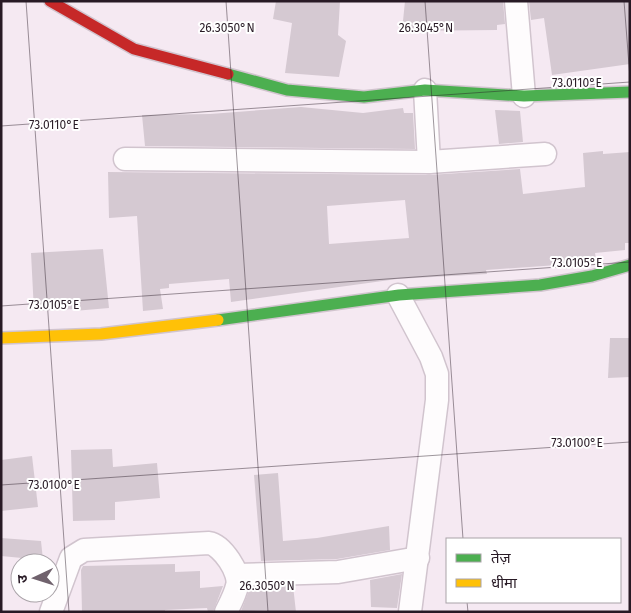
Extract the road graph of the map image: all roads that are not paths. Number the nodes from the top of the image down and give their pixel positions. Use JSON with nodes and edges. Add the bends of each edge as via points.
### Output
{"nodes":[{"id":1,"x":50,"y":1,"type":"edge"},
{"id":2,"x":516,"y":1,"type":"edge"},
{"id":3,"x":425,"y":90,"type":"junction"},
{"id":4,"x":630,"y":92,"type":"edge"},
{"id":5,"x":524,"y":96,"type":"junction"},
{"id":6,"x":545,"y":154,"type":"dead end"},
{"id":7,"x":125,"y":159,"type":"dead end"},
{"id":8,"x":429,"y":162,"type":"junction"},
{"id":9,"x":630,"y":265,"type":"edge"},
{"id":10,"x":398,"y":295,"type":"junction"},
{"id":11,"x":1,"y":338,"type":"edge"},
{"id":12,"x":418,"y":558,"type":"junction"},
{"id":13,"x":236,"y":575,"type":"junction"},
{"id":14,"x":51,"y":612,"type":"edge"},
{"id":15,"x":226,"y":612,"type":"edge"},
{"id":16,"x":410,"y":612,"type":"edge"}],
"edges":[{"from":1,"to":3,"type":"main road","via":[[134,49],[287,90],[364,97]]},
{"from":2,"to":5,"type":"street"},
{"from":3,"to":5,"type":"main road"},
{"from":3,"to":8,"type":"street"},
{"from":4,"to":5,"type":"main road"},
{"from":6,"to":8,"type":"street"},
{"from":7,"to":8,"type":"street"},
{"from":9,"to":10,"type":"main road","via":[[587,277],[534,286]]},
{"from":10,"to":11,"type":"main road","via":[[151,329]]},
{"from":10,"to":12,"type":"street","via":[[437,374],[437,400]]},
{"from":12,"to":13,"type":"street","via":[[338,572]]},
{"from":12,"to":16,"type":"street"},
{"from":13,"to":14,"type":"street","via":[[219,547],[209,543],[84,550],[71,558]]},
{"from":13,"to":15,"type":"street","via":[[238,585]]}]}
